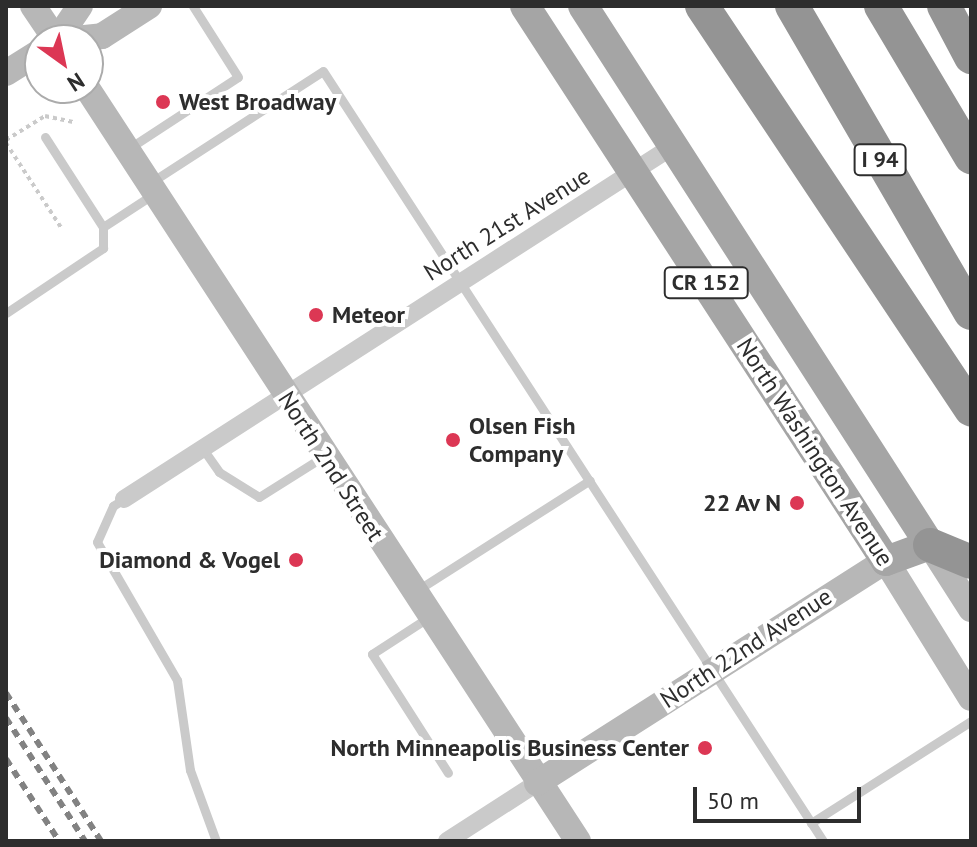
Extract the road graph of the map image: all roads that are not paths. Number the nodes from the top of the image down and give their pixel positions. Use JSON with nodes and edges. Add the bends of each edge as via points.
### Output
{"nodes":[{"id":1,"x":33,"y":6,"type":"edge"},
{"id":2,"x":80,"y":6,"type":"edge"},
{"id":3,"x":149,"y":6,"type":"edge"},
{"id":4,"x":193,"y":6,"type":"edge"},
{"id":5,"x":525,"y":6,"type":"edge"},
{"id":6,"x":583,"y":6,"type":"edge"},
{"id":7,"x":702,"y":6,"type":"edge"},
{"id":8,"x":792,"y":6,"type":"edge"},
{"id":9,"x":881,"y":6,"type":"edge"},
{"id":10,"x":944,"y":6,"type":"edge"},
{"id":11,"x":46,"y":24,"type":"edge"},
{"id":12,"x":68,"y":24,"type":"edge"},
{"id":13,"x":104,"y":35,"type":"edge"},
{"id":14,"x":971,"y":57,"type":"edge"},
{"id":15,"x":24,"y":62,"type":"edge"},
{"id":16,"x":6,"y":73,"type":"edge"},
{"id":17,"x":97,"y":104,"type":"edge"},
{"id":18,"x":45,"y":137,"type":"dead end"},
{"id":19,"x":673,"y":146,"type":"junction"},
{"id":20,"x":127,"y":150,"type":"junction"},
{"id":21,"x":971,"y":157,"type":"edge"},
{"id":22,"x":635,"y":171,"type":"junction"},
{"id":23,"x":152,"y":188,"type":"junction"},
{"id":24,"x":103,"y":227,"type":"junction"},
{"id":25,"x":460,"y":281,"type":"junction"},
{"id":26,"x":6,"y":313,"type":"edge"},
{"id":27,"x":971,"y":313,"type":"edge"},
{"id":28,"x":283,"y":394,"type":"junction"},
{"id":29,"x":971,"y":409,"type":"edge"},
{"id":30,"x":202,"y":447,"type":"junction"},
{"id":31,"x":324,"y":456,"type":"junction"},
{"id":32,"x":590,"y":480,"type":"junction"},
{"id":33,"x":124,"y":499,"type":"joint"},
{"id":34,"x":930,"y":545,"type":"junction"},
{"id":35,"x":886,"y":561,"type":"junction"},
{"id":36,"x":971,"y":562,"type":"edge"},
{"id":37,"x":413,"y":593,"type":"junction"},
{"id":38,"x":971,"y":609,"type":"edge"},
{"id":39,"x":429,"y":617,"type":"junction"},
{"id":40,"x":712,"y":670,"type":"junction"},
{"id":41,"x":971,"y":698,"type":"edge"},
{"id":42,"x":971,"y":721,"type":"edge"},
{"id":43,"x":448,"y":773,"type":"dead end"},
{"id":44,"x":537,"y":783,"type":"junction"},
{"id":45,"x":811,"y":823,"type":"junction"},
{"id":46,"x":570,"y":838,"type":"edge"},
{"id":47,"x":216,"y":841,"type":"edge"},
{"id":48,"x":447,"y":841,"type":"edge"},
{"id":49,"x":823,"y":841,"type":"edge"}],
"edges":[{"from":1,"to":11,"type":"street"},
{"from":2,"to":12,"type":"street"},
{"from":3,"to":13,"type":"street"},
{"from":4,"to":20,"type":"lane","via":[[238,77]]},
{"from":5,"to":22,"type":"main road","name":"North Washington Avenue","number":"CR 152"},
{"from":6,"to":19,"type":"main road","name":"North Washington Avenue","number":"CR 152"},
{"from":7,"to":29,"type":"highway"},
{"from":8,"to":27,"type":"highway","number":"I 94"},
{"from":9,"to":21,"type":"highway"},
{"from":10,"to":14,"type":"highway"},
{"from":15,"to":16,"type":"street"},
{"from":17,"to":20,"type":"street","name":"North 2nd Street"},
{"from":18,"to":24,"type":"lane"},
{"from":19,"to":22,"type":"street","name":"North 21st Avenue"},
{"from":19,"to":34,"type":"main road","name":"North Washington Avenue","number":"CR 152"},
{"from":20,"to":23,"type":"street","name":"North 2nd Street"},
{"from":22,"to":25,"type":"street","name":"North 21st Avenue"},
{"from":22,"to":35,"type":"main road","name":"North Washington Avenue","number":"CR 152"},
{"from":23,"to":24,"type":"lane"},
{"from":23,"to":25,"type":"lane","via":[[323,71]]},
{"from":23,"to":28,"type":"street","name":"North 2nd Street"},
{"from":24,"to":26,"type":"lane","via":[[103,248]]},
{"from":25,"to":28,"type":"street","name":"North 21st Avenue"},
{"from":25,"to":32,"type":"lane"},
{"from":28,"to":30,"type":"street","name":"North 21st Avenue"},
{"from":28,"to":31,"type":"street","name":"North 2nd Street"},
{"from":30,"to":31,"type":"lane","via":[[219,472],[259,497]]},
{"from":30,"to":33,"type":"street","name":"North 21st Avenue"},
{"from":31,"to":37,"type":"street","name":"North 2nd Street"},
{"from":32,"to":37,"type":"lane"},
{"from":32,"to":40,"type":"lane"},
{"from":33,"to":47,"type":"lane","via":[[113,506],[97,542],[177,680],[190,770]]},
{"from":34,"to":35,"type":"main road","name":"North 22nd Avenue"},
{"from":34,"to":36,"type":"highway"},
{"from":34,"to":38,"type":"street","name":"North Washington Avenue","number":"CR 152"},
{"from":35,"to":40,"type":"street","name":"North 22nd Avenue"},
{"from":35,"to":41,"type":"street","name":"North Washington Avenue","number":"CR 152"},
{"from":37,"to":39,"type":"street","name":"North 2nd Street"},
{"from":39,"to":43,"type":"lane","via":[[372,654]]},
{"from":39,"to":44,"type":"street","name":"North 2nd Street"},
{"from":40,"to":44,"type":"street","name":"North 22nd Avenue"},
{"from":40,"to":45,"type":"lane"},
{"from":42,"to":45,"type":"lane"},
{"from":44,"to":46,"type":"street","name":"North 2nd Street"},
{"from":44,"to":48,"type":"street","name":"North 22nd Avenue"},
{"from":45,"to":49,"type":"lane"}]}
